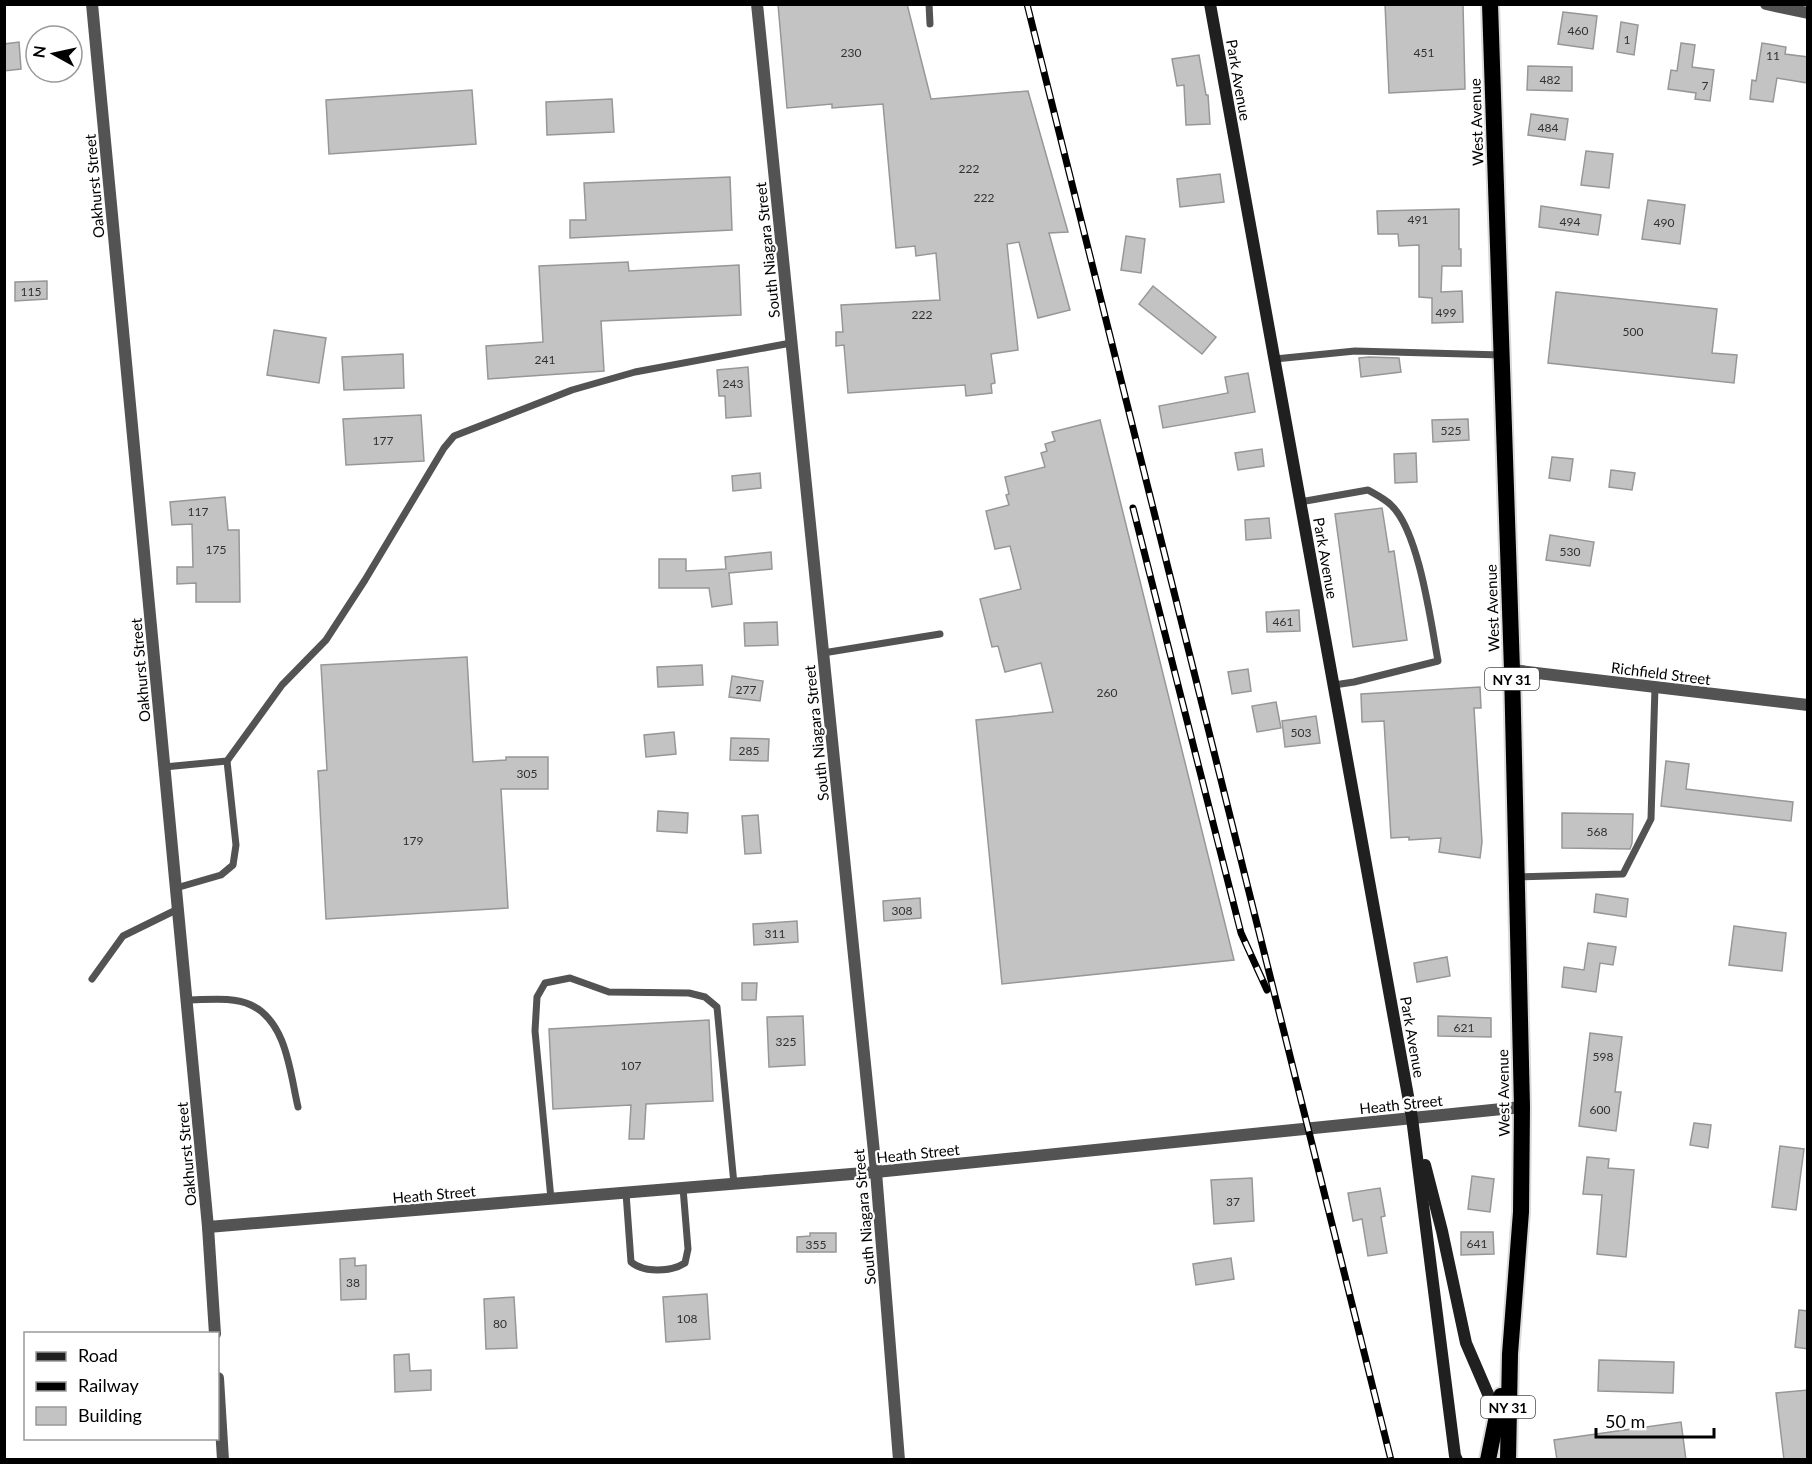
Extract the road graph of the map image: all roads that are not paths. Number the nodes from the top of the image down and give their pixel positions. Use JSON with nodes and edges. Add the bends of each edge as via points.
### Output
{"nodes":[{"id":1,"x":92,"y":4,"type":"edge"},
{"id":2,"x":756,"y":4,"type":"edge"},
{"id":3,"x":929,"y":4,"type":"edge"},
{"id":4,"x":1210,"y":4,"type":"edge"},
{"id":5,"x":1490,"y":4,"type":"edge"},
{"id":6,"x":1766,"y":4,"type":"edge"},
{"id":7,"x":1808,"y":13,"type":"edge"},
{"id":8,"x":930,"y":24,"type":"dead end"},
{"id":9,"x":791,"y":343,"type":"junction"},
{"id":10,"x":1502,"y":355,"type":"junction"},
{"id":11,"x":1275,"y":359,"type":"junction"},
{"id":12,"x":1300,"y":502,"type":"junction"},
{"id":13,"x":940,"y":634,"type":"dead end"},
{"id":14,"x":823,"y":653,"type":"junction"},
{"id":15,"x":1512,"y":670,"type":"junction"},
{"id":16,"x":1334,"y":685,"type":"junction"},
{"id":17,"x":1655,"y":687,"type":"junction"},
{"id":18,"x":1808,"y":705,"type":"edge"},
{"id":19,"x":227,"y":761,"type":"junction"},
{"id":20,"x":164,"y":767,"type":"junction"},
{"id":21,"x":1517,"y":877,"type":"junction"},
{"id":22,"x":176,"y":888,"type":"junction"},
{"id":23,"x":178,"y":909,"type":"junction"},
{"id":24,"x":92,"y":980,"type":"dead end"},
{"id":25,"x":186,"y":1000,"type":"junction"},
{"id":26,"x":298,"y":1107,"type":"dead end"},
{"id":27,"x":1522,"y":1107,"type":"junction"},
{"id":28,"x":1412,"y":1118,"type":"junction"},
{"id":29,"x":876,"y":1172,"type":"junction"},
{"id":30,"x":734,"y":1184,"type":"junction"},
{"id":31,"x":683,"y":1188,"type":"junction"},
{"id":32,"x":626,"y":1192,"type":"junction"},
{"id":33,"x":551,"y":1199,"type":"junction"},
{"id":34,"x":208,"y":1227,"type":"junction"},
{"id":35,"x":215,"y":1332,"type":"edge"},
{"id":36,"x":1510,"y":1354,"type":"junction"},
{"id":37,"x":219,"y":1394,"type":"edge"},
{"id":38,"x":1497,"y":1415,"type":"junction"},
{"id":39,"x":223,"y":1460,"type":"edge"},
{"id":40,"x":899,"y":1460,"type":"edge"},
{"id":41,"x":1457,"y":1460,"type":"edge"},
{"id":42,"x":1488,"y":1460,"type":"edge"},
{"id":43,"x":1508,"y":1460,"type":"edge"}],
"edges":[{"from":1,"to":20,"type":"street","name":"Oakhurst Street"},
{"from":2,"to":9,"type":"street","name":"South Niagara Street"},
{"from":3,"to":8,"type":"lane"},
{"from":4,"to":11,"type":"main road","name":"Park Avenue"},
{"from":5,"to":10,"type":"highway","name":"West Avenue","number":"NY 31"},
{"from":6,"to":7,"type":"street"},
{"from":9,"to":14,"type":"street","name":"South Niagara Street"},
{"from":9,"to":19,"type":"lane","via":[[635,372],[572,390],[454,436],[326,640],[282,685]]},
{"from":10,"to":11,"type":"lane","via":[[1355,351]]},
{"from":10,"to":15,"type":"highway","name":"West Avenue","number":"NY 31"},
{"from":11,"to":12,"type":"main road","name":"Park Avenue"},
{"from":12,"to":16,"type":"main road","name":"Park Avenue"},
{"from":12,"to":16,"type":"lane","via":[[1368,490],[1392,505],[1408,532],[1424,587],[1438,662]]},
{"from":13,"to":14,"type":"lane"},
{"from":14,"to":29,"type":"street","name":"South Niagara Street"},
{"from":15,"to":17,"type":"street","name":"Richfield Street"},
{"from":15,"to":21,"type":"highway","name":"West Avenue","number":"NY 31"},
{"from":16,"to":28,"type":"main road","name":"Park Avenue"},
{"from":17,"to":18,"type":"street","name":"Richfield Street"},
{"from":17,"to":21,"type":"lane","via":[[1651,819],[1623,874]]},
{"from":19,"to":20,"type":"lane"},
{"from":19,"to":22,"type":"lane","via":[[236,845],[232,865],[221,875]]},
{"from":20,"to":22,"type":"street","name":"Oakhurst Street"},
{"from":21,"to":27,"type":"highway","name":"West Avenue","number":"NY 31"},
{"from":22,"to":23,"type":"street","name":"Oakhurst Street"},
{"from":23,"to":24,"type":"lane","via":[[123,936]]},
{"from":23,"to":25,"type":"street","name":"Oakhurst Street"},
{"from":25,"to":26,"type":"lane","via":[[251,1004],[272,1020],[285,1050]]},
{"from":25,"to":34,"type":"street","name":"Oakhurst Street"},
{"from":27,"to":28,"type":"street","name":"Heath Street"},
{"from":27,"to":36,"type":"highway","name":"West Avenue","number":"NY 31","via":[[1521,1212]]},
{"from":28,"to":29,"type":"street","name":"Heath Street"},
{"from":28,"to":38,"type":"main road","name":"Park Avenue","via":[[1466,1343]]},
{"from":28,"to":41,"type":"main road","name":"Park Avenue"},
{"from":29,"to":30,"type":"street","name":"Heath Street"},
{"from":29,"to":40,"type":"street","name":"South Niagara Street"},
{"from":30,"to":31,"type":"street","name":"Heath Street"},
{"from":30,"to":33,"type":"lane","via":[[717,1007],[705,997],[689,993],[609,992],[570,978],[545,983],[537,997],[535,1031]]},
{"from":31,"to":32,"type":"street","name":"Heath Street"},
{"from":31,"to":32,"type":"lane","via":[[688,1249],[685,1263],[648,1270],[631,1262]]},
{"from":32,"to":33,"type":"street","name":"Heath Street"},
{"from":33,"to":34,"type":"street","name":"Heath Street"},
{"from":34,"to":35,"type":"street","name":"Oakhurst Street"},
{"from":36,"to":38,"type":"highway","number":"NY 31"},
{"from":36,"to":43,"type":"highway","number":"NY 31"},
{"from":37,"to":39,"type":"street"},
{"from":38,"to":42,"type":"highway","number":"NY 31"}]}
